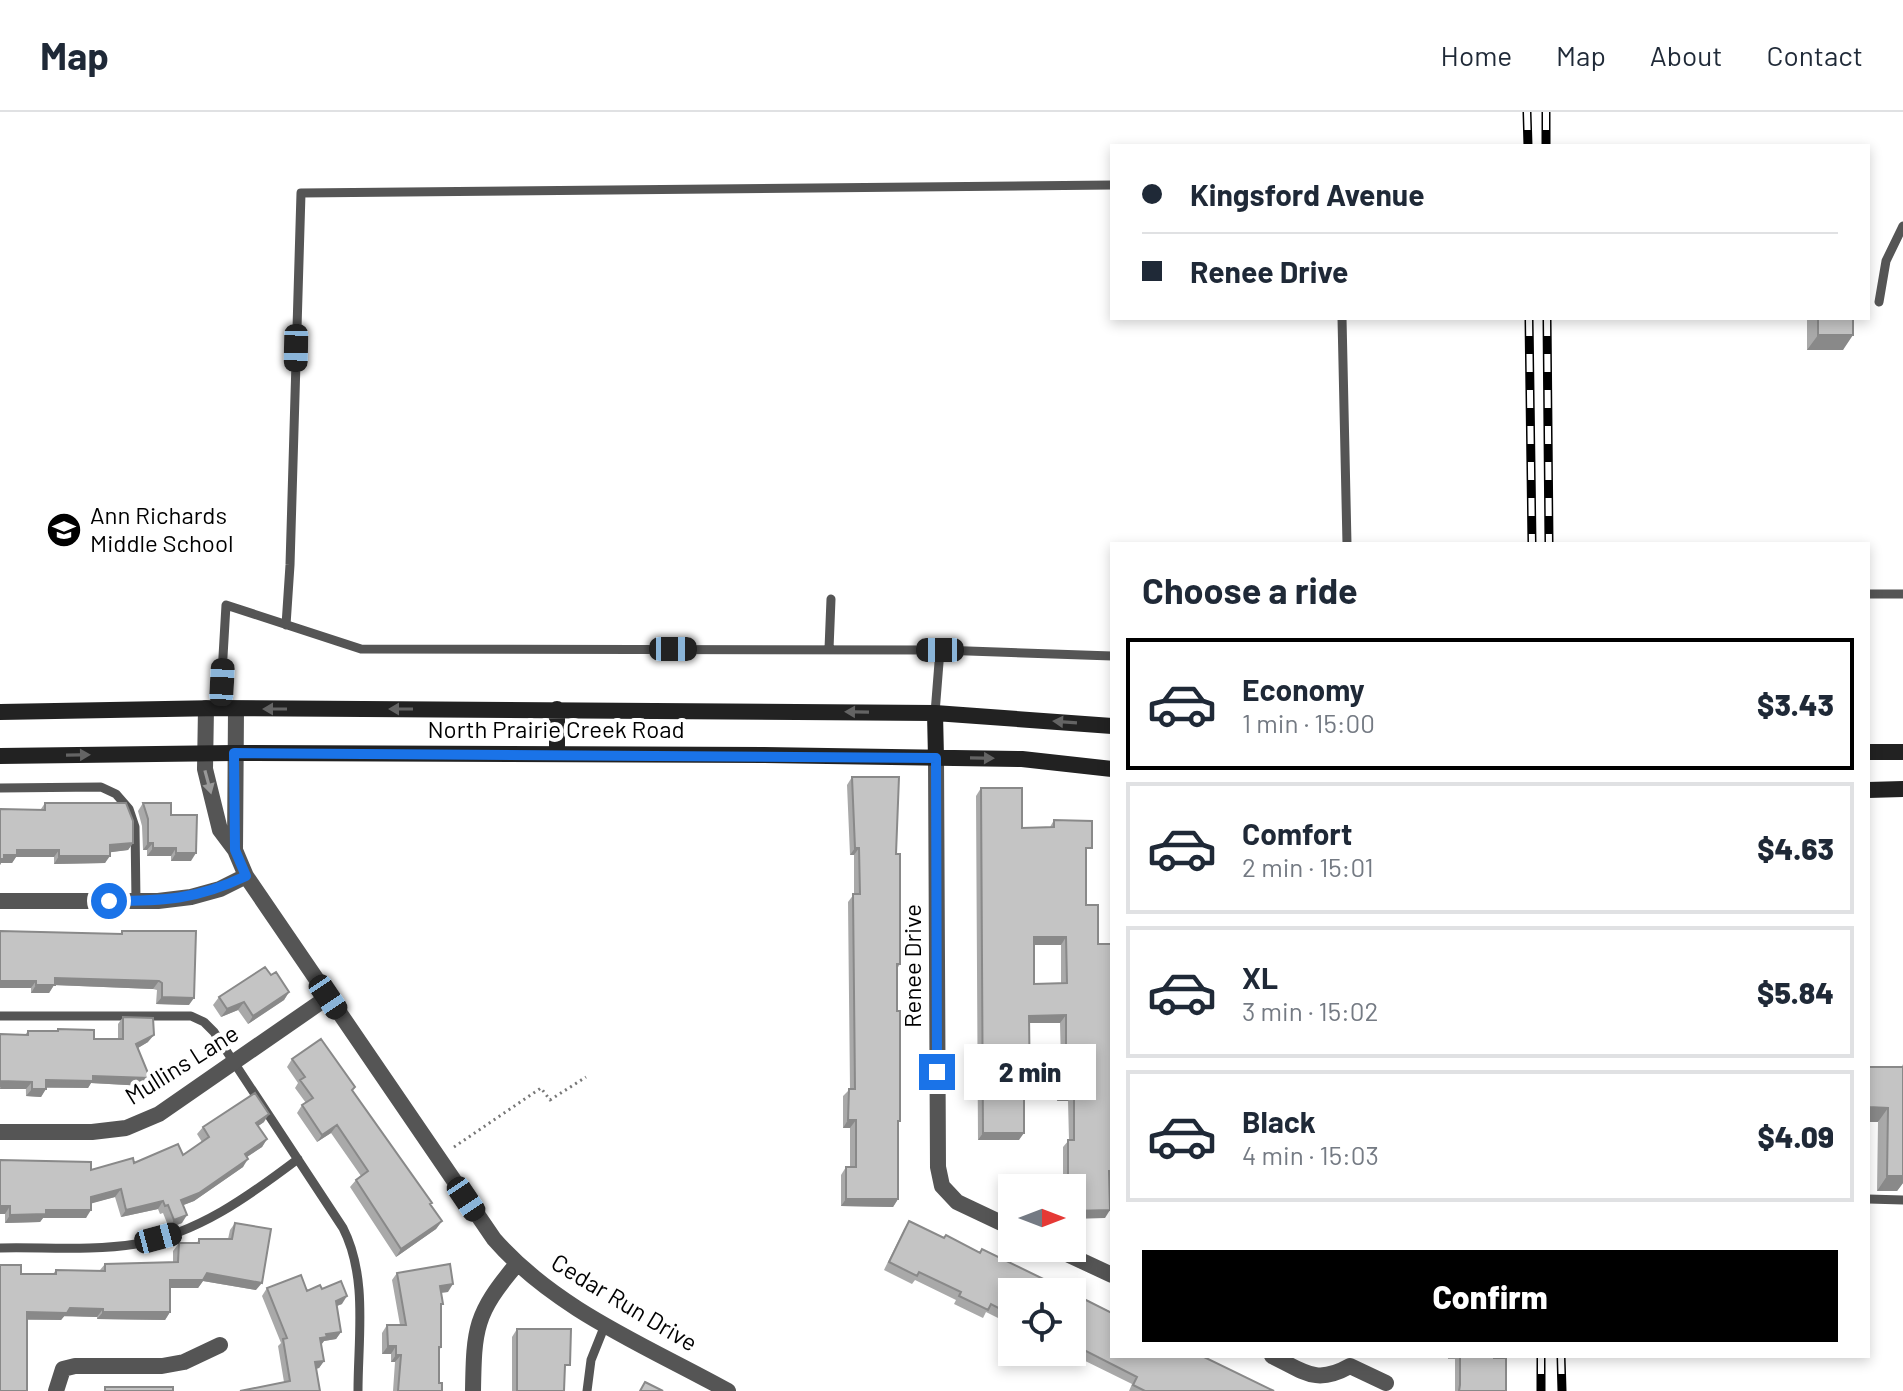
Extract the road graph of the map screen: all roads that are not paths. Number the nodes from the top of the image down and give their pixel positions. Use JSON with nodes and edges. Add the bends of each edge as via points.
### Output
{"nodes":[{"id":1,"x":1110,"y":185,"type":"edge"},
{"id":2,"x":1903,"y":226,"type":"edge"},
{"id":3,"x":1879,"y":302,"type":"dead end"},
{"id":4,"x":1342,"y":320,"type":"edge"},
{"id":5,"x":1347,"y":542,"type":"edge"},
{"id":6,"x":1870,"y":594,"type":"edge"},
{"id":7,"x":1903,"y":594,"type":"edge"},
{"id":8,"x":831,"y":599,"type":"dead end"},
{"id":9,"x":286,"y":625,"type":"junction"},
{"id":10,"x":829,"y":649,"type":"junction"},
{"id":11,"x":940,"y":650,"type":"junction"},
{"id":12,"x":1110,"y":656,"type":"edge"},
{"id":13,"x":221,"y":708,"type":"junction"},
{"id":14,"x":557,"y":709,"type":"junction"},
{"id":15,"x":0,"y":712,"type":"edge"},
{"id":16,"x":935,"y":713,"type":"junction"},
{"id":17,"x":1110,"y":726,"type":"edge"},
{"id":18,"x":1870,"y":752,"type":"edge"},
{"id":19,"x":1903,"y":752,"type":"edge"},
{"id":20,"x":234,"y":753,"type":"junction"},
{"id":21,"x":204,"y":754,"type":"junction"},
{"id":22,"x":557,"y":754,"type":"junction"},
{"id":23,"x":0,"y":756,"type":"edge"},
{"id":24,"x":936,"y":758,"type":"junction"},
{"id":25,"x":1110,"y":769,"type":"edge"},
{"id":26,"x":0,"y":788,"type":"edge"},
{"id":27,"x":1903,"y":789,"type":"edge"},
{"id":28,"x":1870,"y":790,"type":"edge"},
{"id":29,"x":235,"y":850,"type":"junction"},
{"id":30,"x":246,"y":876,"type":"junction"},
{"id":31,"x":0,"y":901,"type":"edge"},
{"id":32,"x":136,"y":901,"type":"junction"},
{"id":33,"x":328,"y":997,"type":"junction"},
{"id":34,"x":0,"y":1016,"type":"edge"},
{"id":35,"x":234,"y":1062,"type":"junction"},
{"id":36,"x":0,"y":1132,"type":"edge"},
{"id":37,"x":298,"y":1159,"type":"junction"},
{"id":38,"x":1870,"y":1199,"type":"edge"},
{"id":39,"x":1903,"y":1200,"type":"edge"},
{"id":40,"x":998,"y":1221,"type":"edge"},
{"id":41,"x":0,"y":1248,"type":"edge"},
{"id":42,"x":1084,"y":1262,"type":"edge"},
{"id":43,"x":516,"y":1265,"type":"junction"},
{"id":44,"x":1110,"y":1274,"type":"edge"},
{"id":45,"x":605,"y":1325,"type":"junction"},
{"id":46,"x":220,"y":1345,"type":"dead end"},
{"id":47,"x":1276,"y":1358,"type":"edge"},
{"id":48,"x":1352,"y":1361,"type":"edge"},
{"id":49,"x":1386,"y":1383,"type":"dead end"},
{"id":50,"x":56,"y":1391,"type":"edge"},
{"id":51,"x":358,"y":1391,"type":"edge"},
{"id":52,"x":473,"y":1391,"type":"edge"},
{"id":53,"x":587,"y":1391,"type":"edge"},
{"id":54,"x":728,"y":1391,"type":"edge"}],
"edges":[{"from":1,"to":9,"type":"lane","via":[[301,193]]},
{"from":2,"to":3,"type":"lane","via":[[1886,261]]},
{"from":4,"to":5,"type":"lane"},
{"from":6,"to":7,"type":"lane"},
{"from":8,"to":10,"type":"lane"},
{"from":9,"to":10,"type":"lane","via":[[361,649]]},
{"from":9,"to":13,"type":"lane","via":[[226,605]]},
{"from":10,"to":11,"type":"lane"},
{"from":11,"to":12,"type":"lane"},
{"from":11,"to":16,"type":"lane"},
{"from":14,"to":13,"type":"main road","name":"North Prairie Creek Road","one_way":true},
{"from":13,"to":15,"type":"main road","name":"North Prairie Creek Road"},
{"from":13,"to":20,"type":"street"},
{"from":13,"to":21,"type":"street","name":"Cedar Run Drive"},
{"from":16,"to":14,"type":"main road","name":"North Prairie Creek Road","one_way":true},
{"from":14,"to":22,"type":"main road"},
{"from":17,"to":16,"type":"main road","name":"North Prairie Creek Road","one_way":true},
{"from":16,"to":24,"type":"main road"},
{"from":18,"to":19,"type":"main road"},
{"from":20,"to":21,"type":"main road","name":"North Prairie Creek Road"},
{"from":20,"to":22,"type":"main road","name":"North Prairie Creek Road"},
{"from":20,"to":29,"type":"street"},
{"from":23,"to":21,"type":"main road","name":"North Prairie Creek Road","one_way":true},
{"from":21,"to":29,"type":"street","name":"Cedar Run Drive","one_way":true,"via":[[220,830]]},
{"from":22,"to":24,"type":"main road","name":"North Prairie Creek Road"},
{"from":24,"to":25,"type":"main road","name":"North Prairie Creek Road","one_way":true,"via":[[1022,759]]},
{"from":24,"to":40,"type":"street","name":"Renee Drive","via":[[938,1167],[942,1186],[957,1202]]},
{"from":26,"to":32,"type":"lane","via":[[101,787],[116,794],[135,827]]},
{"from":27,"to":28,"type":"main road"},
{"from":29,"to":30,"type":"street","name":"Cedar Run Drive"},
{"from":30,"to":32,"type":"street","via":[[191,897]]},
{"from":30,"to":33,"type":"street","name":"Cedar Run Drive"},
{"from":31,"to":32,"type":"street"},
{"from":33,"to":35,"type":"street","name":"Mullins Lane"},
{"from":33,"to":43,"type":"street","name":"Cedar Run Drive"},
{"from":34,"to":35,"type":"lane","via":[[191,1016],[214,1032]]},
{"from":35,"to":36,"type":"street","name":"Mullins Lane","via":[[159,1114],[126,1128]]},
{"from":35,"to":37,"type":"lane"},
{"from":37,"to":41,"type":"lane","via":[[227,1210],[179,1232],[136,1244]]},
{"from":37,"to":51,"type":"lane","via":[[352,1246],[357,1268]]},
{"from":38,"to":39,"type":"lane"},
{"from":42,"to":44,"type":"street"},
{"from":43,"to":45,"type":"street","name":"Cedar Run Drive"},
{"from":43,"to":52,"type":"street","via":[[480,1317],[473,1346]]},
{"from":45,"to":53,"type":"lane","via":[[591,1360]]},
{"from":45,"to":54,"type":"street","name":"Cedar Run Drive"},
{"from":46,"to":50,"type":"street","via":[[162,1366],[63,1369]]},
{"from":47,"to":48,"type":"street","via":[[1309,1374],[1331,1377]]},
{"from":48,"to":49,"type":"street"}]}
